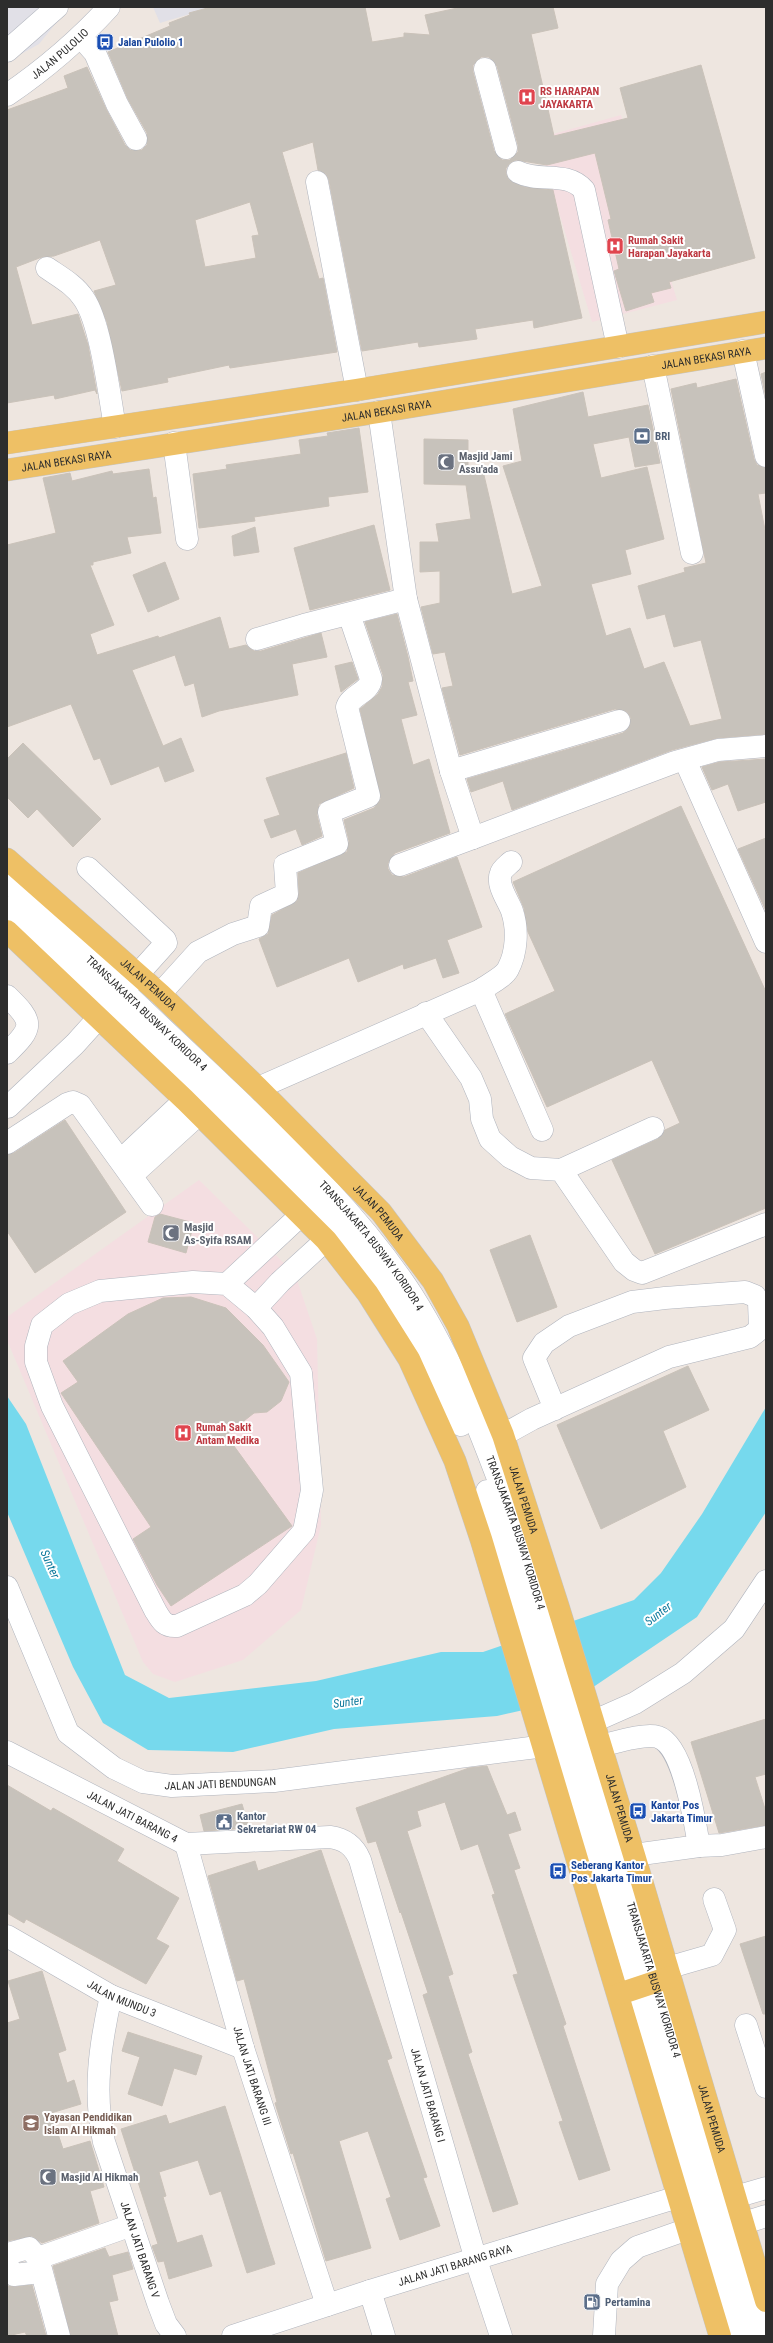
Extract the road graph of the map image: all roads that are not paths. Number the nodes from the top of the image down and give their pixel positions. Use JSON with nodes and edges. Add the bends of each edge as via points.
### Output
{"nodes":[{"id":1,"x":57,"y":7,"type":"edge"},
{"id":2,"x":109,"y":7,"type":"edge"},
{"id":3,"x":81,"y":37,"type":"junction"},
{"id":4,"x":7,"y":51,"type":"edge"},
{"id":5,"x":485,"y":69,"type":"dead end"},
{"id":6,"x":7,"y":95,"type":"edge"},
{"id":7,"x":136,"y":139,"type":"dead end"},
{"id":8,"x":506,"y":148,"type":"dead end"},
{"id":9,"x":518,"y":172,"type":"dead end"},
{"id":10,"x":317,"y":182,"type":"dead end"},
{"id":11,"x":47,"y":268,"type":"dead end"},
{"id":12,"x":766,"y":322,"type":"edge"},
{"id":13,"x":618,"y":347,"type":"junction"},
{"id":14,"x":766,"y":348,"type":"edge"},
{"id":15,"x":743,"y":351,"type":"junction"},
{"id":16,"x":653,"y":366,"type":"junction"},
{"id":17,"x":357,"y":390,"type":"junction"},
{"id":18,"x":379,"y":412,"type":"junction"},
{"id":19,"x":115,"y":427,"type":"junction"},
{"id":20,"x":66,"y":434,"type":"junction"},
{"id":21,"x":7,"y":443,"type":"edge"},
{"id":22,"x":174,"y":444,"type":"junction"},
{"id":23,"x":766,"y":456,"type":"edge"},
{"id":24,"x":70,"y":459,"type":"junction"},
{"id":25,"x":7,"y":470,"type":"edge"},
{"id":26,"x":187,"y":539,"type":"dead end"},
{"id":27,"x":692,"y":553,"type":"dead end"},
{"id":28,"x":406,"y":599,"type":"junction"},
{"id":29,"x":349,"y":614,"type":"junction"},
{"id":30,"x":257,"y":639,"type":"dead end"},
{"id":31,"x":619,"y":721,"type":"dead end"},
{"id":32,"x":766,"y":746,"type":"edge"},
{"id":33,"x":685,"y":760,"type":"junction"},
{"id":34,"x":451,"y":772,"type":"junction"},
{"id":35,"x":473,"y":838,"type":"junction"},
{"id":36,"x":7,"y":859,"type":"edge"},
{"id":37,"x":511,"y":862,"type":"dead end"},
{"id":38,"x":400,"y":865,"type":"dead end"},
{"id":39,"x":88,"y":868,"type":"dead end"},
{"id":40,"x":7,"y":880,"type":"edge"},
{"id":41,"x":7,"y":907,"type":"edge"},
{"id":42,"x":7,"y":931,"type":"edge"},
{"id":43,"x":766,"y":942,"type":"edge"},
{"id":44,"x":137,"y":975,"type":"junction"},
{"id":45,"x":482,"y":990,"type":"junction"},
{"id":46,"x":160,"y":994,"type":"junction"},
{"id":47,"x":7,"y":996,"type":"edge"},
{"id":48,"x":111,"y":1005,"type":"junction"},
{"id":49,"x":426,"y":1013,"type":"junction"},
{"id":50,"x":7,"y":1053,"type":"edge"},
{"id":51,"x":258,"y":1088,"type":"junction"},
{"id":52,"x":8,"y":1106,"type":"edge"},
{"id":53,"x":192,"y":1107,"type":"junction"},
{"id":54,"x":653,"y":1128,"type":"dead end"},
{"id":55,"x":542,"y":1130,"type":"dead end"},
{"id":56,"x":27,"y":1132,"type":"junction"},
{"id":57,"x":7,"y":1143,"type":"edge"},
{"id":58,"x":127,"y":1168,"type":"junction"},
{"id":59,"x":561,"y":1170,"type":"junction"},
{"id":60,"x":152,"y":1205,"type":"dead end"},
{"id":61,"x":301,"y":1215,"type":"junction"},
{"id":62,"x":766,"y":1224,"type":"edge"},
{"id":63,"x":326,"y":1240,"type":"junction"},
{"id":64,"x":227,"y":1284,"type":"junction"},
{"id":65,"x":256,"y":1308,"type":"junction"},
{"id":66,"x":555,"y":1408,"type":"junction"},
{"id":67,"x":503,"y":1435,"type":"junction"},
{"id":68,"x":766,"y":1581,"type":"edge"},
{"id":69,"x":7,"y":1587,"type":"edge"},
{"id":70,"x":542,"y":1613,"type":"junction"},
{"id":71,"x":569,"y":1717,"type":"junction"},
{"id":72,"x":545,"y":1746,"type":"junction"},
{"id":73,"x":600,"y":1746,"type":"junction"},
{"id":74,"x":7,"y":1752,"type":"edge"},
{"id":75,"x":766,"y":1837,"type":"edge"},
{"id":76,"x":186,"y":1844,"type":"junction"},
{"id":77,"x":699,"y":1846,"type":"junction"},
{"id":78,"x":357,"y":1853,"type":"joint"},
{"id":79,"x":634,"y":1855,"type":"junction"},
{"id":80,"x":714,"y":1899,"type":"dead end"},
{"id":81,"x":7,"y":1936,"type":"edge"},
{"id":82,"x":650,"y":1982,"type":"junction"},
{"id":83,"x":111,"y":1996,"type":"junction"},
{"id":84,"x":746,"y":2025,"type":"dead end"},
{"id":85,"x":243,"y":2048,"type":"junction"},
{"id":86,"x":766,"y":2088,"type":"edge"},
{"id":87,"x":766,"y":2188,"type":"edge"},
{"id":88,"x":678,"y":2197,"type":"junction"},
{"id":89,"x":735,"y":2197,"type":"junction"},
{"id":90,"x":766,"y":2216,"type":"edge"},
{"id":91,"x":744,"y":2223,"type":"junction"},
{"id":92,"x":132,"y":2225,"type":"junction"},
{"id":93,"x":688,"y":2229,"type":"junction"},
{"id":94,"x":7,"y":2254,"type":"edge"},
{"id":95,"x":476,"y":2260,"type":"junction"},
{"id":96,"x":7,"y":2265,"type":"edge"},
{"id":97,"x":39,"y":2265,"type":"junction"},
{"id":98,"x":370,"y":2291,"type":"junction"},
{"id":99,"x":766,"y":2301,"type":"edge"},
{"id":100,"x":327,"y":2306,"type":"junction"},
{"id":101,"x":59,"y":2336,"type":"edge"},
{"id":102,"x":175,"y":2336,"type":"edge"},
{"id":103,"x":233,"y":2336,"type":"edge"},
{"id":104,"x":384,"y":2336,"type":"edge"},
{"id":105,"x":500,"y":2336,"type":"edge"},
{"id":106,"x":604,"y":2336,"type":"edge"},
{"id":107,"x":720,"y":2336,"type":"edge"},
{"id":108,"x":742,"y":2336,"type":"edge"},
{"id":109,"x":762,"y":2336,"type":"edge"}],
"edges":[{"from":1,"to":4,"type":"street"},
{"from":2,"to":3,"type":"street","name":"JALAN PULOLIO"},
{"from":3,"to":6,"type":"street","name":"JALAN PULOLIO","via":[[56,60]]},
{"from":3,"to":7,"type":"street","via":[[95,53],[117,104]]},
{"from":5,"to":8,"type":"street"},
{"from":9,"to":13,"type":"street","via":[[528,177],[556,177],[577,182],[584,190]]},
{"from":10,"to":17,"type":"street"},
{"from":11,"to":19,"type":"street","via":[[74,286],[85,299],[94,318]]},
{"from":12,"to":13,"type":"main road"},
{"from":13,"to":17,"type":"main road"},
{"from":14,"to":15,"type":"main road","name":"JALAN BEKASI RAYA"},
{"from":15,"to":16,"type":"main road","name":"JALAN BEKASI RAYA"},
{"from":15,"to":23,"type":"street"},
{"from":16,"to":18,"type":"main road","name":"JALAN BEKASI RAYA"},
{"from":16,"to":27,"type":"street"},
{"from":17,"to":19,"type":"main road"},
{"from":18,"to":22,"type":"main road","name":"JALAN BEKASI RAYA"},
{"from":18,"to":28,"type":"street"},
{"from":19,"to":20,"type":"main road"},
{"from":20,"to":21,"type":"main road"},
{"from":20,"to":24,"type":"main road"},
{"from":22,"to":24,"type":"main road","name":"JALAN BEKASI RAYA"},
{"from":22,"to":26,"type":"street"},
{"from":24,"to":25,"type":"main road","name":"JALAN BEKASI RAYA"},
{"from":28,"to":29,"type":"street"},
{"from":28,"to":34,"type":"street"},
{"from":29,"to":30,"type":"street"},
{"from":29,"to":46,"type":"street","via":[[371,679],[369,686],[348,702],[347,707],[369,796],[329,812],[337,844],[285,865],[288,894],[261,906],[258,926],[233,934],[198,952]]},
{"from":31,"to":34,"type":"street"},
{"from":32,"to":33,"type":"street","via":[[718,750]]},
{"from":33,"to":35,"type":"street"},
{"from":33,"to":43,"type":"street"},
{"from":34,"to":35,"type":"street"},
{"from":35,"to":38,"type":"street"},
{"from":36,"to":44,"type":"main road","name":"JALAN PEMUDA"},
{"from":37,"to":45,"type":"street","via":[[501,873],[500,878],[502,890],[512,912],[515,949],[508,970]]},
{"from":39,"to":44,"type":"street","via":[[166,942]]},
{"from":40,"to":48,"type":"street","name":"TRANSJAKARTA BUSWAY KORIDOR 4"},
{"from":41,"to":48,"type":"street","name":"TRANSJAKARTA BUSWAY KORIDOR 4"},
{"from":42,"to":48,"type":"main road","name":"JALAN PEMUDA"},
{"from":44,"to":46,"type":"main road","name":"JALAN PEMUDA"},
{"from":44,"to":48,"type":"street"},
{"from":45,"to":49,"type":"street"},
{"from":45,"to":55,"type":"street"},
{"from":46,"to":51,"type":"main road","name":"JALAN PEMUDA"},
{"from":47,"to":50,"type":"street","via":[[26,1017],[28,1028]]},
{"from":48,"to":52,"type":"street"},
{"from":48,"to":53,"type":"main road","name":"JALAN PEMUDA"},
{"from":48,"to":70,"type":"street","name":"TRANSJAKARTA BUSWAY KORIDOR 4","via":[[287,1148],[378,1248],[412,1296],[454,1373],[519,1535]]},
{"from":49,"to":51,"type":"street"},
{"from":49,"to":59,"type":"street","via":[[471,1078],[480,1099],[482,1119],[490,1139],[510,1157],[531,1168]]},
{"from":51,"to":67,"type":"main road","name":"JALAN PEMUDA","via":[[381,1212],[433,1281],[458,1326]]},
{"from":52,"to":56,"type":"street"},
{"from":53,"to":58,"type":"street"},
{"from":53,"to":61,"type":"main road","name":"JALAN PEMUDA"},
{"from":54,"to":59,"type":"street"},
{"from":56,"to":57,"type":"street"},
{"from":56,"to":58,"type":"street","via":[[73,1102],[80,1104]]},
{"from":58,"to":60,"type":"street"},
{"from":59,"to":62,"type":"street","via":[[624,1262],[638,1272],[642,1273]]},
{"from":61,"to":63,"type":"main road","name":"JALAN PEMUDA"},
{"from":61,"to":64,"type":"street"},
{"from":63,"to":65,"type":"street"},
{"from":63,"to":71,"type":"main road","name":"JALAN PEMUDA","via":[[368,1294],[408,1359],[456,1461],[504,1616]]},
{"from":64,"to":65,"type":"street"},
{"from":64,"to":65,"type":"street","via":[[193,1282],[100,1291],[69,1304],[42,1325],[36,1346],[36,1362],[52,1406],[155,1610],[163,1624],[169,1627],[177,1626],[245,1594],[258,1584],[304,1531],[310,1511],[312,1490],[301,1373],[273,1327]]},
{"from":66,"to":66,"type":"street","via":[[534,1358],[544,1343],[569,1326],[632,1302],[745,1292],[755,1296],[759,1302],[760,1328],[750,1337],[670,1357]]},
{"from":66,"to":67,"type":"street"},
{"from":67,"to":70,"type":"main road","name":"JALAN PEMUDA"},
{"from":68,"to":71,"type":"street","via":[[734,1629],[683,1673],[635,1703]]},
{"from":69,"to":72,"type":"street","name":"JALAN JATI BENDUNGAN","via":[[68,1733],[114,1768],[143,1782],[172,1786],[274,1781]]},
{"from":70,"to":71,"type":"main road","name":"JALAN PEMUDA"},
{"from":70,"to":71,"type":"street","name":"TRANSJAKARTA BUSWAY KORIDOR 4"},
{"from":71,"to":72,"type":"main road","name":"JALAN PEMUDA"},
{"from":71,"to":73,"type":"main road","name":"JALAN PEMUDA"},
{"from":71,"to":82,"type":"street","name":"TRANSJAKARTA BUSWAY KORIDOR 4"},
{"from":72,"to":82,"type":"main road","name":"JALAN PEMUDA"},
{"from":73,"to":77,"type":"street","via":[[649,1736],[658,1737],[666,1742],[673,1751],[688,1790]]},
{"from":73,"to":79,"type":"main road","name":"JALAN PEMUDA"},
{"from":74,"to":76,"type":"street","name":"JALAN JATI BARANG 4"},
{"from":75,"to":77,"type":"street","via":[[722,1845]]},
{"from":76,"to":78,"type":"street","name":"JALAN JATI BARANG 4","via":[[330,1837],[346,1842]]},
{"from":76,"to":85,"type":"street","name":"JALAN JATI BARANG III"},
{"from":77,"to":79,"type":"street"},
{"from":78,"to":95,"type":"street","name":"JALAN JATI BARANG I"},
{"from":79,"to":82,"type":"main road","name":"JALAN PEMUDA"},
{"from":80,"to":82,"type":"street","via":[[724,1930],[712,1955]]},
{"from":81,"to":83,"type":"street","name":"JALAN MUNDU 3"},
{"from":82,"to":88,"type":"main road","name":"JALAN PEMUDA"},
{"from":82,"to":89,"type":"main road","name":"JALAN PEMUDA"},
{"from":82,"to":108,"type":"street","name":"TRANSJAKARTA BUSWAY KORIDOR 4"},
{"from":82,"to":109,"type":"street","name":"TRANSJAKARTA BUSWAY KORIDOR 4"},
{"from":83,"to":85,"type":"street","name":"JALAN MUNDU 3"},
{"from":83,"to":92,"type":"street","name":"JALAN JATI BARANG V","via":[[101,2041],[98,2117]]},
{"from":84,"to":86,"type":"street"},
{"from":85,"to":100,"type":"street","name":"JALAN JATI BARANG III"},
{"from":87,"to":89,"type":"street"},
{"from":88,"to":93,"type":"main road","name":"JALAN PEMUDA"},
{"from":88,"to":95,"type":"street","name":"JALAN JATI BARANG RAYA"},
{"from":89,"to":91,"type":"main road","name":"JALAN PEMUDA"},
{"from":90,"to":91,"type":"street"},
{"from":91,"to":99,"type":"main road","name":"JALAN PEMUDA"},
{"from":92,"to":97,"type":"street"},
{"from":92,"to":102,"type":"street","name":"JALAN JATI BARANG V","via":[[166,2324]]},
{"from":93,"to":106,"type":"street","via":[[637,2247],[621,2261],[607,2284]]},
{"from":93,"to":107,"type":"main road","name":"JALAN PEMUDA"},
{"from":94,"to":97,"type":"street","via":[[29,2248]]},
{"from":95,"to":98,"type":"street","name":"JALAN JATI BARANG RAYA"},
{"from":95,"to":105,"type":"street","name":"JALAN JATI BARANG I"},
{"from":96,"to":97,"type":"street","via":[[14,2274]]},
{"from":97,"to":101,"type":"street"},
{"from":98,"to":100,"type":"street","name":"JALAN JATI BARANG RAYA"},
{"from":98,"to":104,"type":"street"},
{"from":100,"to":103,"type":"street","name":"JALAN JATI BARANG RAYA"}]}
